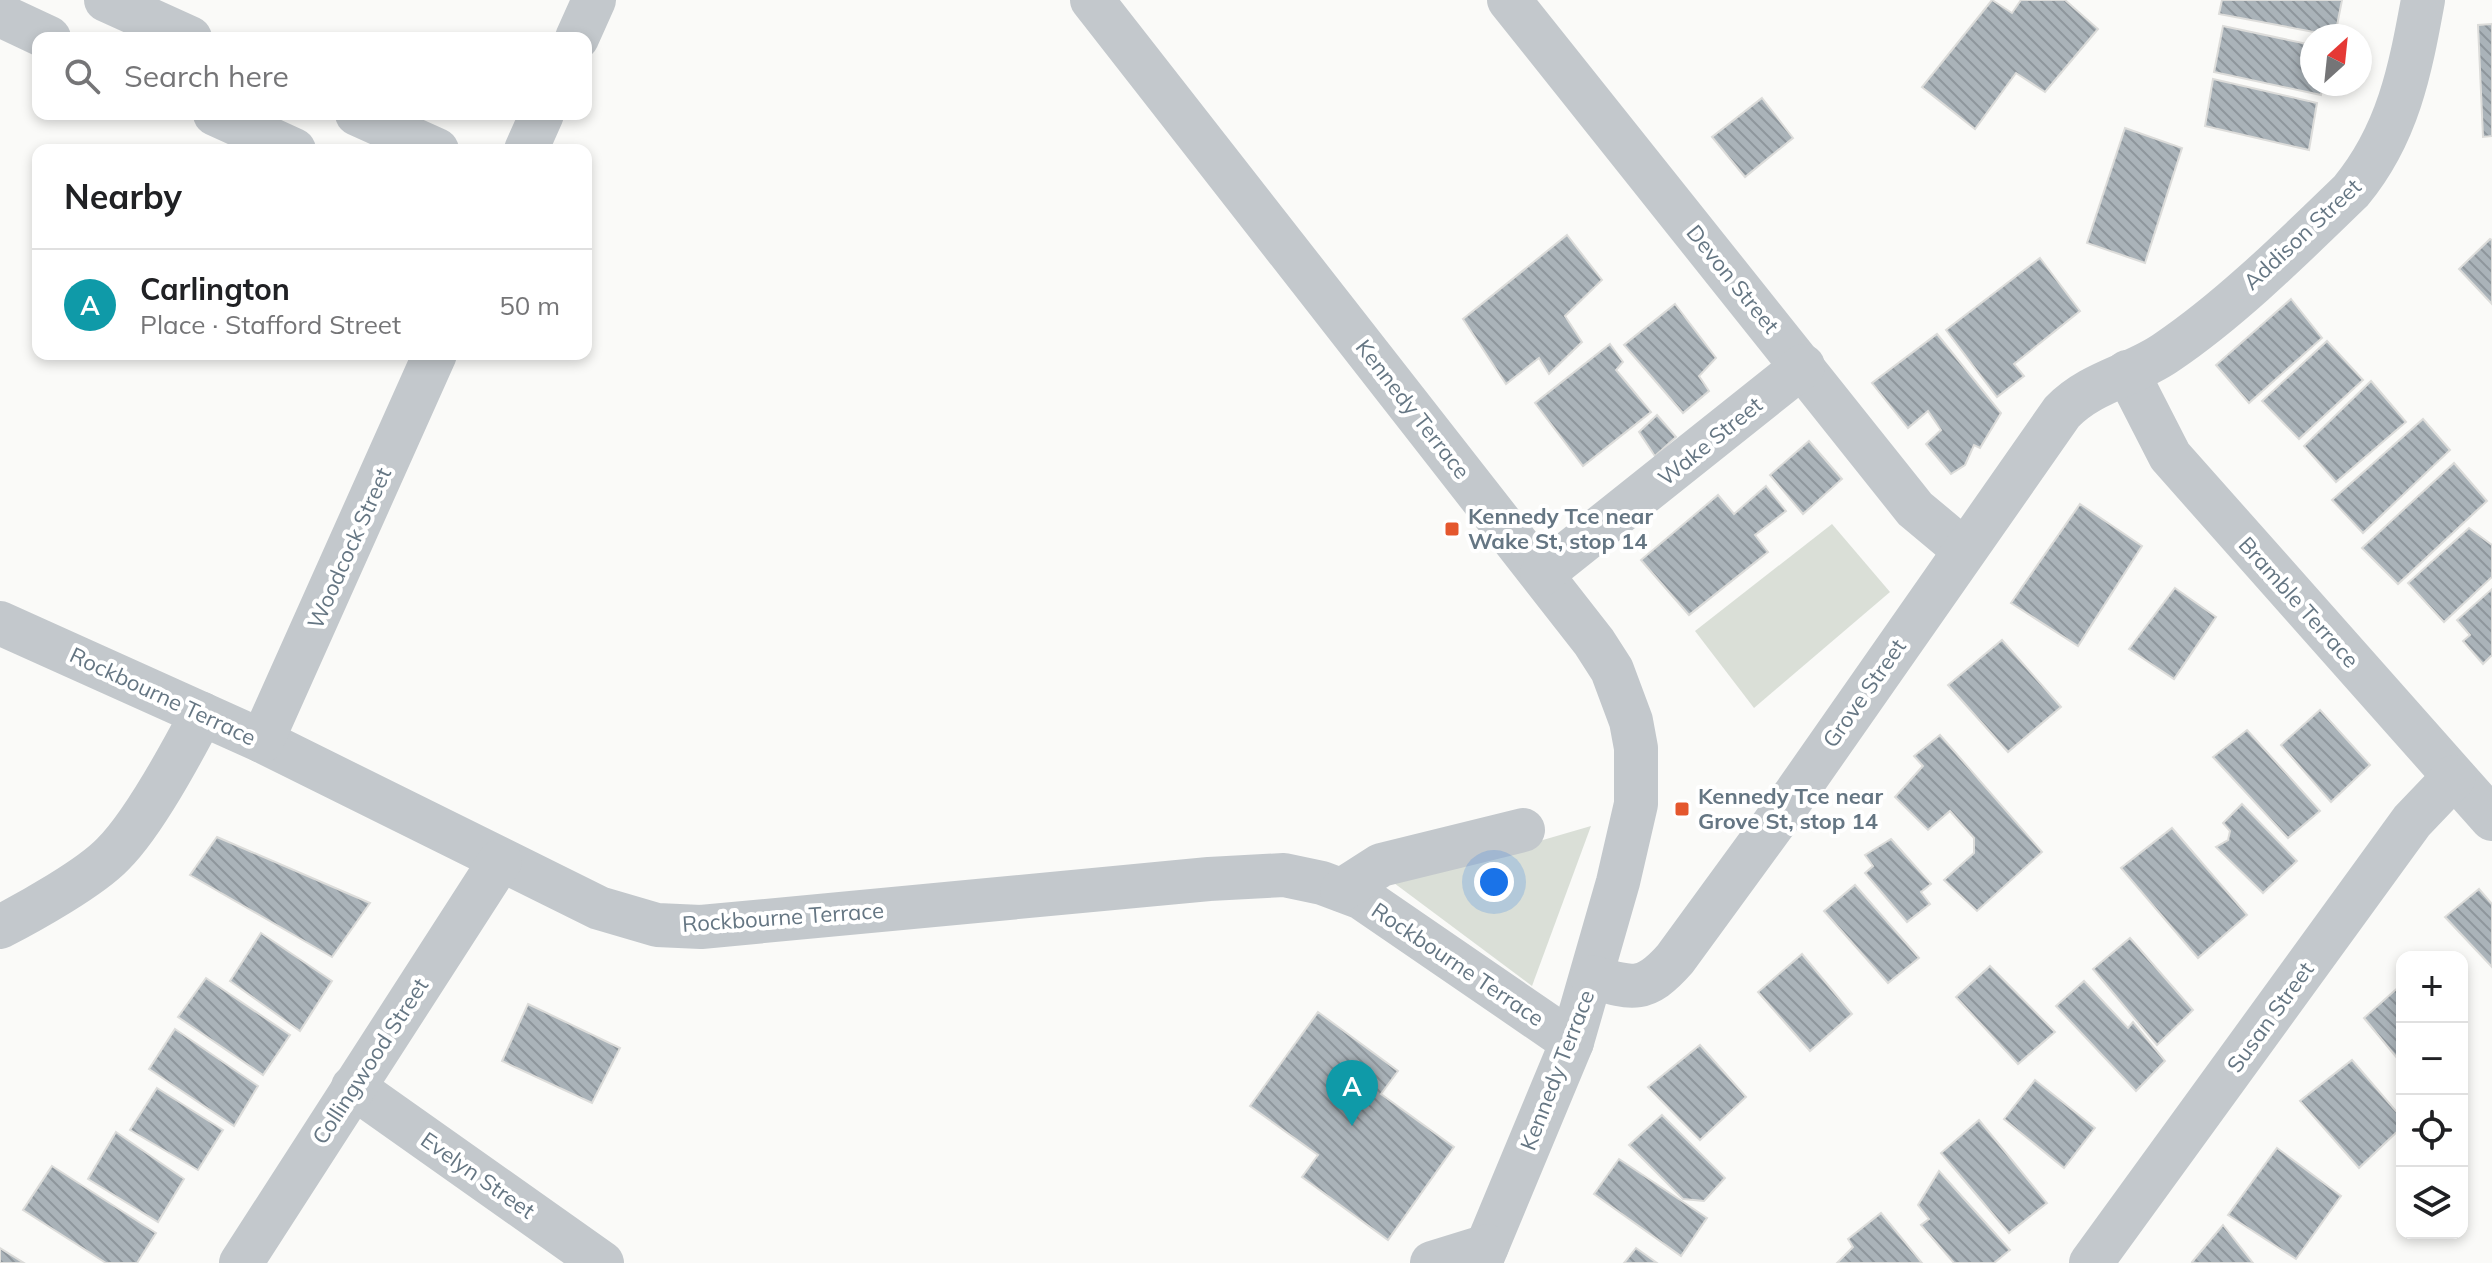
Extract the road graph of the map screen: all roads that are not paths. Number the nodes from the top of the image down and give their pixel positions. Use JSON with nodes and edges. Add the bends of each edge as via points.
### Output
{"nodes":[{"id":1,"x":106,"y":0,"type":"edge"},
{"id":2,"x":594,"y":0,"type":"edge"},
{"id":3,"x":1092,"y":0,"type":"edge"},
{"id":4,"x":1509,"y":0,"type":"edge"},
{"id":5,"x":2423,"y":0,"type":"edge"},
{"id":6,"x":0,"y":15,"type":"edge"},
{"id":7,"x":36,"y":32,"type":"edge"},
{"id":8,"x":177,"y":32,"type":"edge"},
{"id":9,"x":580,"y":32,"type":"edge"},
{"id":10,"x":228,"y":120,"type":"edge"},
{"id":11,"x":370,"y":120,"type":"edge"},
{"id":12,"x":539,"y":120,"type":"edge"},
{"id":13,"x":281,"y":144,"type":"edge"},
{"id":14,"x":424,"y":144,"type":"edge"},
{"id":15,"x":529,"y":144,"type":"edge"},
{"id":16,"x":432,"y":360,"type":"edge"},
{"id":17,"x":1803,"y":366,"type":"junction"},
{"id":18,"x":2127,"y":372,"type":"junction"},
{"id":19,"x":1964,"y":550,"type":"junction"},
{"id":20,"x":1542,"y":574,"type":"junction"},
{"id":21,"x":0,"y":623,"type":"edge"},
{"id":22,"x":202,"y":714,"type":"junction"},
{"id":23,"x":262,"y":741,"type":"junction"},
{"id":24,"x":2454,"y":777,"type":"junction"},
{"id":25,"x":2492,"y":819,"type":"edge"},
{"id":26,"x":1523,"y":830,"type":"dead end"},
{"id":27,"x":500,"y":861,"type":"junction"},
{"id":28,"x":1342,"y":890,"type":"junction"},
{"id":29,"x":0,"y":927,"type":"edge"},
{"id":30,"x":1592,"y":977,"type":"junction"},
{"id":31,"x":1572,"y":1042,"type":"junction"},
{"id":32,"x":353,"y":1087,"type":"junction"},
{"id":33,"x":1484,"y":1254,"type":"edge"},
{"id":34,"x":241,"y":1263,"type":"edge"},
{"id":35,"x":602,"y":1263,"type":"edge"},
{"id":36,"x":1432,"y":1263,"type":"edge"},
{"id":37,"x":2091,"y":1263,"type":"edge"}],
"edges":[{"from":1,"to":8,"type":"street"},
{"from":2,"to":9,"type":"street"},
{"from":3,"to":20,"type":"street","name":"Kennedy Terrace"},
{"from":4,"to":17,"type":"street","name":"Devon Street"},
{"from":5,"to":18,"type":"street","name":"Addison Street","via":[[2402,102],[2370,168],[2310,231],[2187,338]]},
{"from":6,"to":7,"type":"street"},
{"from":10,"to":13,"type":"street"},
{"from":11,"to":14,"type":"street"},
{"from":12,"to":15,"type":"street"},
{"from":16,"to":23,"type":"street","name":"Woodcock Street"},
{"from":17,"to":19,"type":"street","name":"Devon Street","via":[[1915,509]]},
{"from":17,"to":20,"type":"street","name":"Wake Street"},
{"from":18,"to":19,"type":"street","name":"Grove Street","via":[[2092,387],[2062,412]]},
{"from":18,"to":24,"type":"street","name":"Bramble Terrace","via":[[2170,456]]},
{"from":19,"to":30,"type":"street","name":"Grove Street","via":[[1675,959],[1639,987]]},
{"from":20,"to":30,"type":"street","name":"Kennedy Terrace","via":[[1612,670],[1636,748],[1634,817]]},
{"from":21,"to":22,"type":"street","name":"Rockbourne Terrace"},
{"from":22,"to":23,"type":"street","name":"Rockbourne Terrace"},
{"from":22,"to":29,"type":"street","via":[[113,854]]},
{"from":23,"to":27,"type":"street","name":"Rockbourne Terrace"},
{"from":24,"to":25,"type":"street","name":"Bramble Terrace"},
{"from":24,"to":37,"type":"street","name":"Susan Street","via":[[2412,821]]},
{"from":26,"to":28,"type":"street","name":"Rockbourne Terrace","via":[[1381,865]]},
{"from":27,"to":28,"type":"street","name":"Rockbourne Terrace","via":[[599,908],[657,925],[701,927],[1209,879],[1284,875]]},
{"from":27,"to":32,"type":"street","name":"Collingwood Street"},
{"from":28,"to":31,"type":"street","name":"Rockbourne Terrace","via":[[1362,898]]},
{"from":30,"to":31,"type":"street","name":"Kennedy Terrace"},
{"from":31,"to":33,"type":"street","name":"Kennedy Terrace"},
{"from":32,"to":34,"type":"street","name":"Collingwood Street"},
{"from":32,"to":35,"type":"street","name":"Evelyn Street"},
{"from":33,"to":36,"type":"street"}]}
